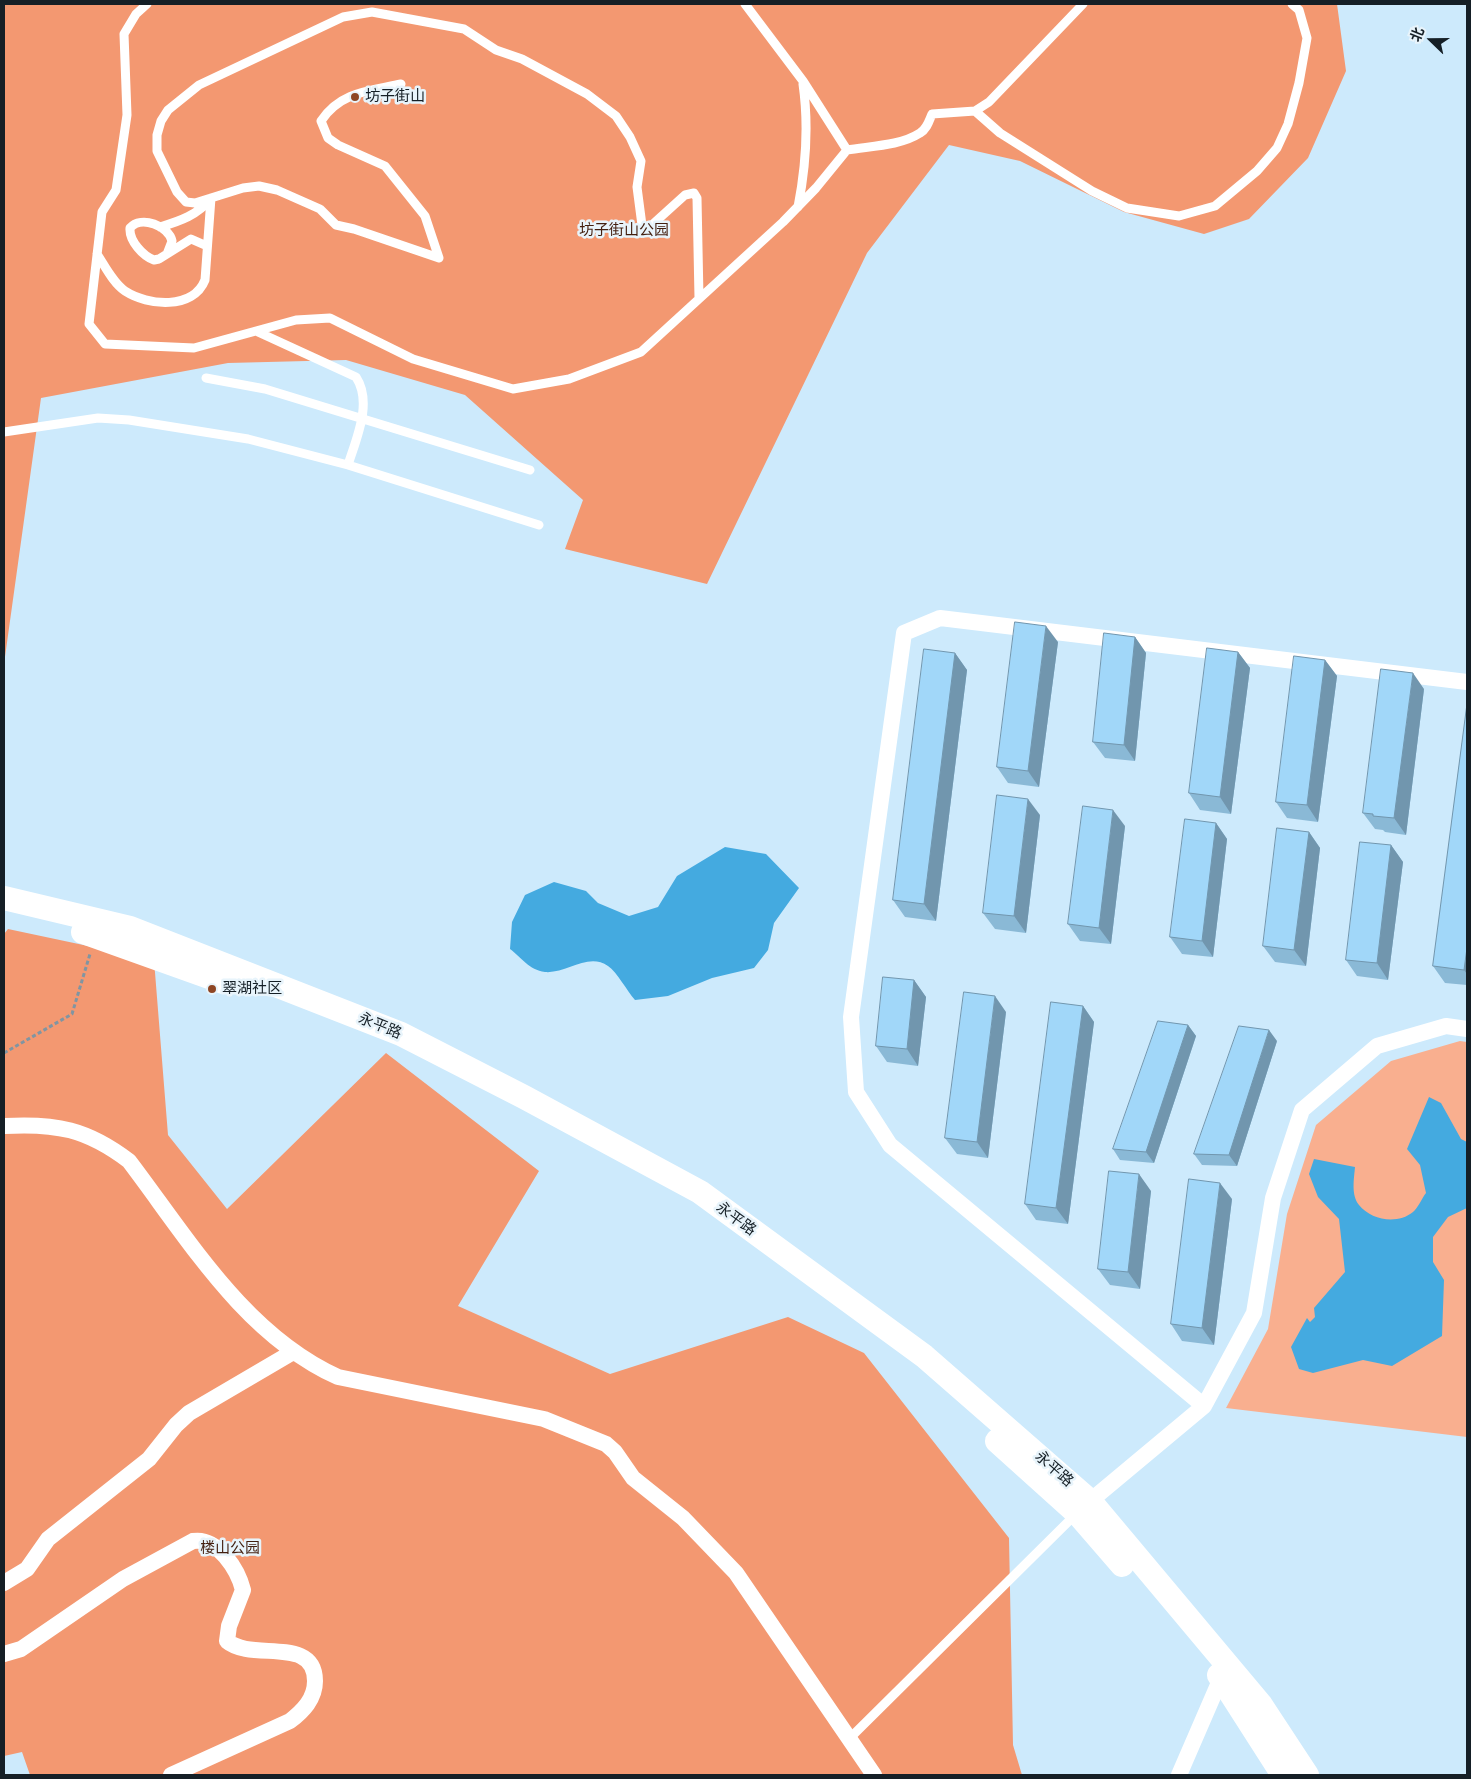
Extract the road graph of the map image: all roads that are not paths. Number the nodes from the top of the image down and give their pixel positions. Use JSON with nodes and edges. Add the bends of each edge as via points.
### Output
{"nodes":[{"id":1,"x":147,"y":4,"type":"edge"},
{"id":2,"x":745,"y":4,"type":"edge"},
{"id":3,"x":1083,"y":4,"type":"edge"},
{"id":4,"x":1292,"y":4,"type":"edge"},
{"id":5,"x":802,"y":82,"type":"junction"},
{"id":6,"x":401,"y":84,"type":"dead end"},
{"id":7,"x":975,"y":112,"type":"junction"},
{"id":8,"x":847,"y":150,"type":"junction"},
{"id":9,"x":211,"y":198,"type":"junction"},
{"id":10,"x":798,"y":207,"type":"junction"},
{"id":11,"x":160,"y":227,"type":"junction"},
{"id":12,"x":207,"y":246,"type":"junction"},
{"id":13,"x":97,"y":254,"type":"junction"},
{"id":14,"x":167,"y":254,"type":"junction"},
{"id":15,"x":699,"y":298,"type":"junction"},
{"id":16,"x":258,"y":332,"type":"junction"},
{"id":17,"x":206,"y":378,"type":"dead end"},
{"id":18,"x":362,"y":419,"type":"junction"},
{"id":19,"x":4,"y":432,"type":"edge"},
{"id":20,"x":348,"y":465,"type":"junction"},
{"id":21,"x":530,"y":470,"type":"dead end"},
{"id":22,"x":539,"y":525,"type":"dead end"},
{"id":23,"x":1467,"y":682,"type":"edge"},
{"id":24,"x":4,"y":898,"type":"edge"},
{"id":25,"x":4,"y":913,"type":"edge"},
{"id":26,"x":1467,"y":1028,"type":"edge"},
{"id":27,"x":4,"y":1126,"type":"edge"},
{"id":28,"x":293,"y":1352,"type":"junction"},
{"id":29,"x":1204,"y":1406,"type":"junction"},
{"id":30,"x":1083,"y":1507,"type":"junction"},
{"id":31,"x":4,"y":1583,"type":"edge"},
{"id":32,"x":4,"y":1654,"type":"edge"},
{"id":33,"x":1221,"y":1678,"type":"junction"},
{"id":34,"x":849,"y":1739,"type":"junction"},
{"id":35,"x":171,"y":1775,"type":"edge"},
{"id":36,"x":874,"y":1775,"type":"edge"},
{"id":37,"x":1179,"y":1775,"type":"edge"},
{"id":38,"x":1283,"y":1775,"type":"edge"},
{"id":39,"x":1307,"y":1775,"type":"edge"}],
"edges":[{"from":1,"to":13,"type":"lane","via":[[136,14],[124,34],[127,116],[116,190],[102,212]]},
{"from":2,"to":5,"type":"lane"},
{"from":3,"to":7,"type":"lane","via":[[989,102]]},
{"from":4,"to":7,"type":"lane","via":[[1298,10],[1307,38],[1288,124],[1277,148],[1257,171],[1215,206],[1179,216],[1127,208],[1092,191],[1000,133]]},
{"from":5,"to":8,"type":"lane"},
{"from":5,"to":10,"type":"lane","via":[[807,108],[805,170]]},
{"from":6,"to":9,"type":"lane","via":[[345,97],[328,109],[321,121],[328,138],[385,166],[424,216],[439,258],[336,225],[320,209],[278,190],[259,186]]},
{"from":7,"to":8,"type":"lane","via":[[932,114],[921,133],[902,140]]},
{"from":8,"to":10,"type":"lane"},
{"from":9,"to":11,"type":"lane","via":[[184,219]]},
{"from":9,"to":12,"type":"lane"},
{"from":9,"to":15,"type":"lane","via":[[186,202],[177,192],[157,151],[157,135],[168,110],[199,85],[343,17],[372,12],[464,29],[496,50],[522,59],[587,94],[616,116],[641,161],[637,187],[643,233],[685,195],[694,193],[698,198]]},
{"from":10,"to":15,"type":"lane"},
{"from":11,"to":14,"type":"lane","via":[[171,236]]},
{"from":11,"to":14,"type":"lane","via":[[139,222],[130,228],[130,234],[150,258],[159,259]]},
{"from":12,"to":13,"type":"lane","via":[[205,280],[201,290],[180,301],[142,300],[123,290]]},
{"from":12,"to":14,"type":"lane","via":[[191,239]]},
{"from":13,"to":16,"type":"lane","via":[[89,324],[105,344],[194,348]]},
{"from":15,"to":16,"type":"lane","via":[[641,352],[569,379],[513,389],[413,359],[330,318],[296,320]]},
{"from":16,"to":18,"type":"lane","via":[[356,377],[362,394]]},
{"from":17,"to":18,"type":"lane","via":[[265,389]]},
{"from":18,"to":20,"type":"lane"},
{"from":18,"to":21,"type":"lane"},
{"from":19,"to":20,"type":"lane","via":[[82,419],[129,420],[248,440]]},
{"from":20,"to":22,"type":"lane"},
{"from":23,"to":29,"type":"street","via":[[940,618],[904,633],[851,1016],[856,1092],[890,1144]]},
{"from":24,"to":30,"type":"main road","name":"永平路","via":[[130,928],[401,1034],[700,1192],[924,1356]]},
{"from":25,"to":30,"type":"main road","name":"永平路","via":[[96,935],[395,1048],[692,1205],[914,1368]]},
{"from":26,"to":29,"type":"street","via":[[1446,1026],[1377,1046],[1302,1110],[1273,1198],[1254,1313]]},
{"from":27,"to":28,"type":"street","via":[[36,1124],[67,1128],[109,1146],[129,1161],[228,1292]]},
{"from":28,"to":31,"type":"street","via":[[189,1413],[149,1459],[48,1539],[27,1569]]},
{"from":28,"to":34,"type":"street","via":[[338,1377],[544,1419],[606,1444],[633,1478],[683,1518],[736,1573]]},
{"from":29,"to":30,"type":"street"},
{"from":30,"to":33,"type":"main road","name":"永平路"},
{"from":30,"to":34,"type":"lane"},
{"from":30,"to":39,"type":"main road","name":"永平路","via":[[1261,1705]]},
{"from":32,"to":35,"type":"street","via":[[21,1649],[123,1579],[185,1546],[201,1540],[213,1545],[232,1564],[243,1590],[229,1626],[227,1641],[239,1647],[289,1652],[306,1658],[315,1671],[315,1688],[305,1709],[290,1721]]},
{"from":33,"to":37,"type":"street"},
{"from":33,"to":38,"type":"main road","name":"永平路"},
{"from":34,"to":36,"type":"street"}]}
